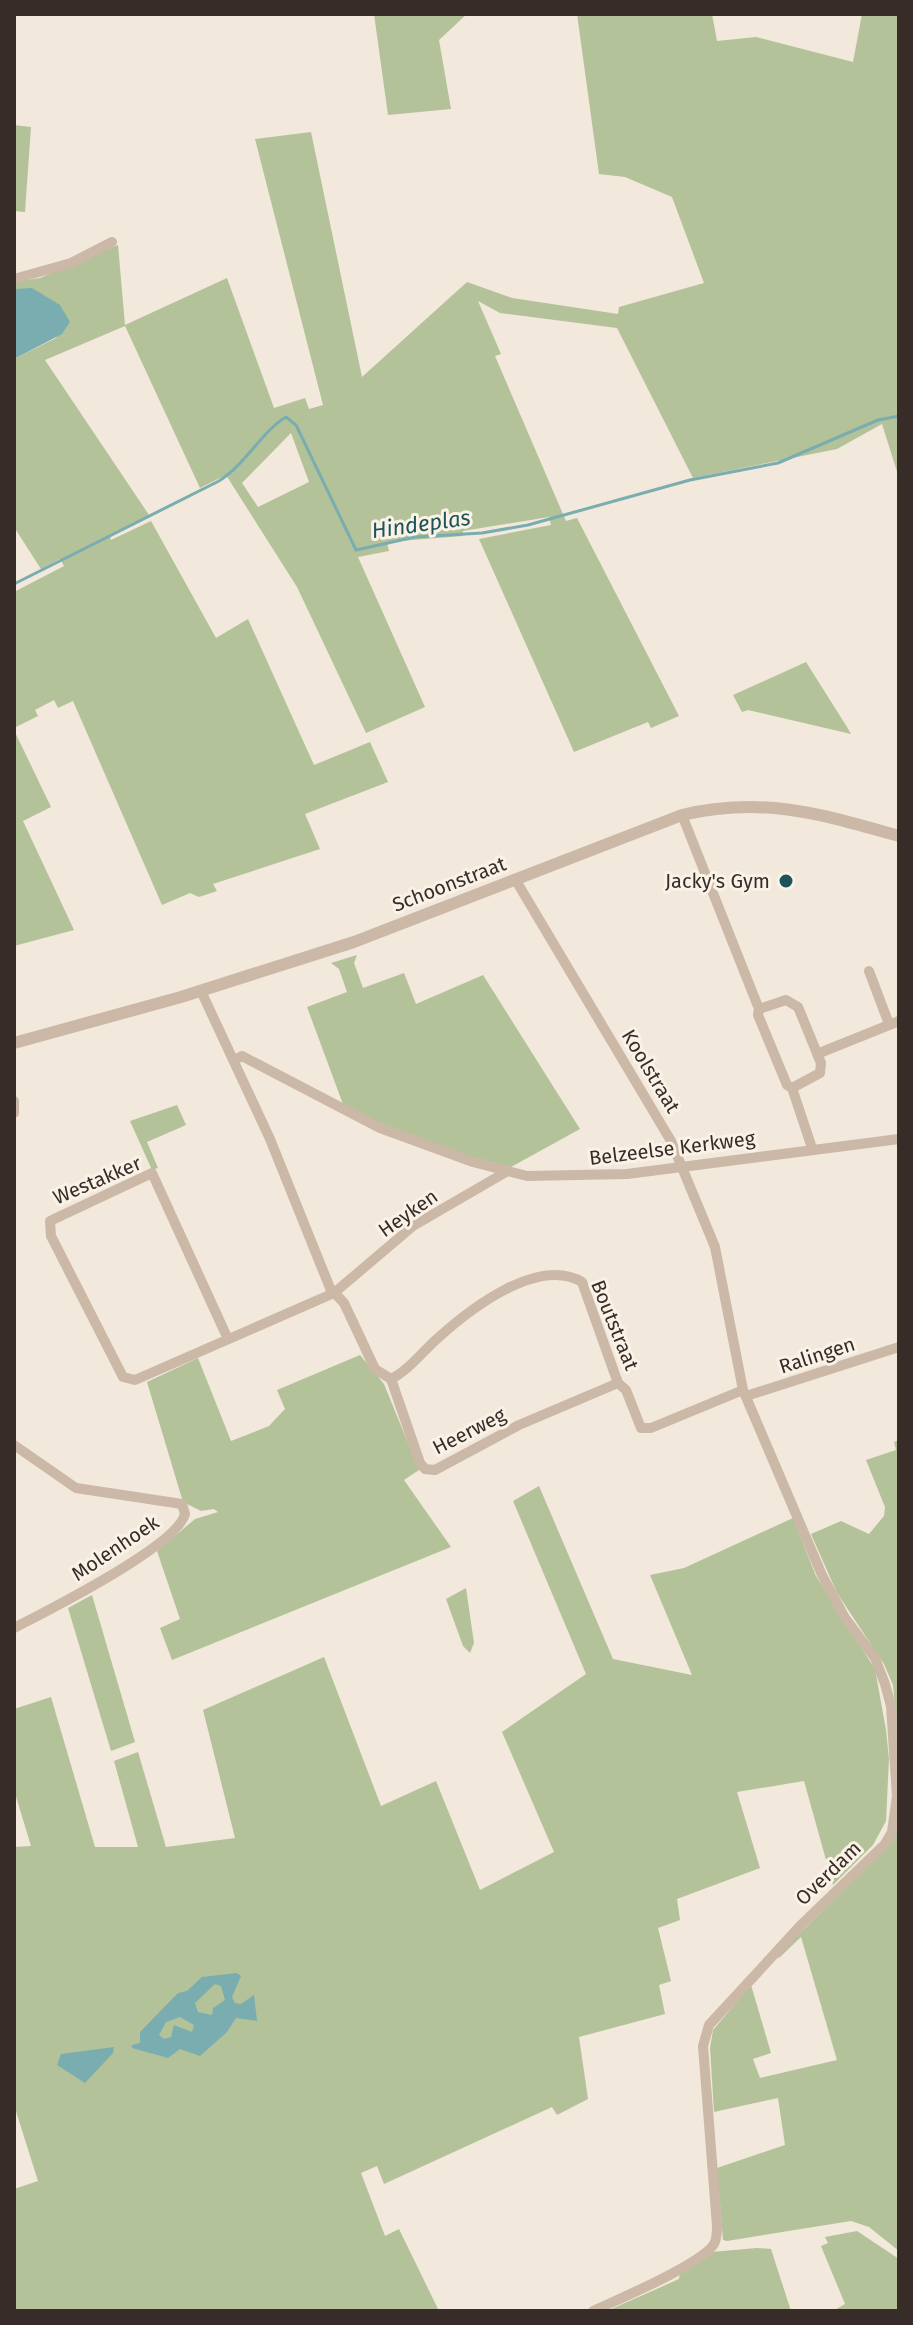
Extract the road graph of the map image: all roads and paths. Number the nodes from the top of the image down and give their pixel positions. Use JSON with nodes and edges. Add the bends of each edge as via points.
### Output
{"nodes":[{"id":1,"x":112,"y":242,"type":"dead end"},
{"id":2,"x":14,"y":279,"type":"edge"},
{"id":3,"x":682,"y":815,"type":"junction"},
{"id":4,"x":899,"y":836,"type":"edge"},
{"id":5,"x":515,"y":879,"type":"junction"},
{"id":6,"x":869,"y":971,"type":"dead end"},
{"id":7,"x":201,"y":991,"type":"junction"},
{"id":8,"x":759,"y":1009,"type":"junction"},
{"id":9,"x":894,"y":1023,"type":"edge"},
{"id":10,"x":14,"y":1043,"type":"edge"},
{"id":11,"x":817,"y":1054,"type":"junction"},
{"id":12,"x":234,"y":1060,"type":"junction"},
{"id":13,"x":792,"y":1088,"type":"junction"},
{"id":14,"x":14,"y":1101,"type":"edge"},
{"id":15,"x":14,"y":1113,"type":"edge"},
{"id":16,"x":899,"y":1139,"type":"edge"},
{"id":17,"x":812,"y":1148,"type":"junction"},
{"id":18,"x":683,"y":1168,"type":"junction"},
{"id":19,"x":506,"y":1172,"type":"junction"},
{"id":20,"x":334,"y":1293,"type":"junction"},
{"id":21,"x":227,"y":1337,"type":"junction"},
{"id":22,"x":899,"y":1347,"type":"edge"},
{"id":23,"x":391,"y":1379,"type":"junction"},
{"id":24,"x":618,"y":1383,"type":"junction"},
{"id":25,"x":744,"y":1393,"type":"junction"},
{"id":26,"x":14,"y":1445,"type":"edge"},
{"id":27,"x":14,"y":1628,"type":"edge"},
{"id":28,"x":593,"y":2311,"type":"edge"}],
"edges":[{"from":1,"to":2,"type":"street","via":[[71,263]]},
{"from":3,"to":4,"type":"street","name":"Schoonstraat","via":[[736,806],[791,807]]},
{"from":3,"to":5,"type":"street","name":"Schoonstraat"},
{"from":3,"to":8,"type":"street"},
{"from":5,"to":7,"type":"street","name":"Schoonstraat","via":[[354,942]]},
{"from":5,"to":18,"type":"street","name":"Koolstraat","via":[[653,1107]]},
{"from":6,"to":9,"type":"street"},
{"from":7,"to":10,"type":"street","name":"Schoonstraat"},
{"from":7,"to":12,"type":"street"},
{"from":8,"to":11,"type":"street","via":[[786,1000],[795,1003]]},
{"from":8,"to":13,"type":"street"},
{"from":9,"to":11,"type":"street"},
{"from":11,"to":13,"type":"street","via":[[820,1073]]},
{"from":12,"to":19,"type":"street","name":"Belzeelse Kerkweg","via":[[242,1056],[380,1128]]},
{"from":12,"to":20,"type":"street"},
{"from":13,"to":17,"type":"street"},
{"from":14,"to":15,"type":"street"},
{"from":16,"to":17,"type":"street","name":"Belzeelse Kerkweg"},
{"from":17,"to":18,"type":"street","name":"Belzeelse Kerkweg"},
{"from":18,"to":19,"type":"street","name":"Belzeelse Kerkweg","via":[[591,1177]]},
{"from":18,"to":25,"type":"street","name":"Koolstraat","via":[[715,1247]]},
{"from":19,"to":20,"type":"street","name":"Heyken","via":[[413,1226]]},
{"from":20,"to":21,"type":"street"},
{"from":20,"to":23,"type":"street","via":[[344,1303],[375,1369]]},
{"from":21,"to":21,"type":"street","name":"Westakker","via":[[154,1174],[59,1215],[48,1225],[123,1377],[135,1380]]},
{"from":22,"to":25,"type":"street","name":"Ralingen"},
{"from":23,"to":24,"type":"street","name":"Heerweg","via":[[420,1463],[431,1470]]},
{"from":23,"to":24,"type":"street","name":"Boutstraat","via":[[472,1310],[531,1277],[572,1277],[585,1287]]},
{"from":24,"to":25,"type":"street","name":"Boutstraat","via":[[644,1429]]},
{"from":25,"to":28,"type":"street","name":"Overdam","via":[[822,1575],[875,1658],[885,1684],[893,1732],[895,1817],[885,1844],[709,2025],[703,2046],[717,2226],[714,2245]]},
{"from":26,"to":27,"type":"street","name":"Molenhoek","via":[[76,1488],[182,1504],[185,1514],[175,1529],[111,1576]]}]}
